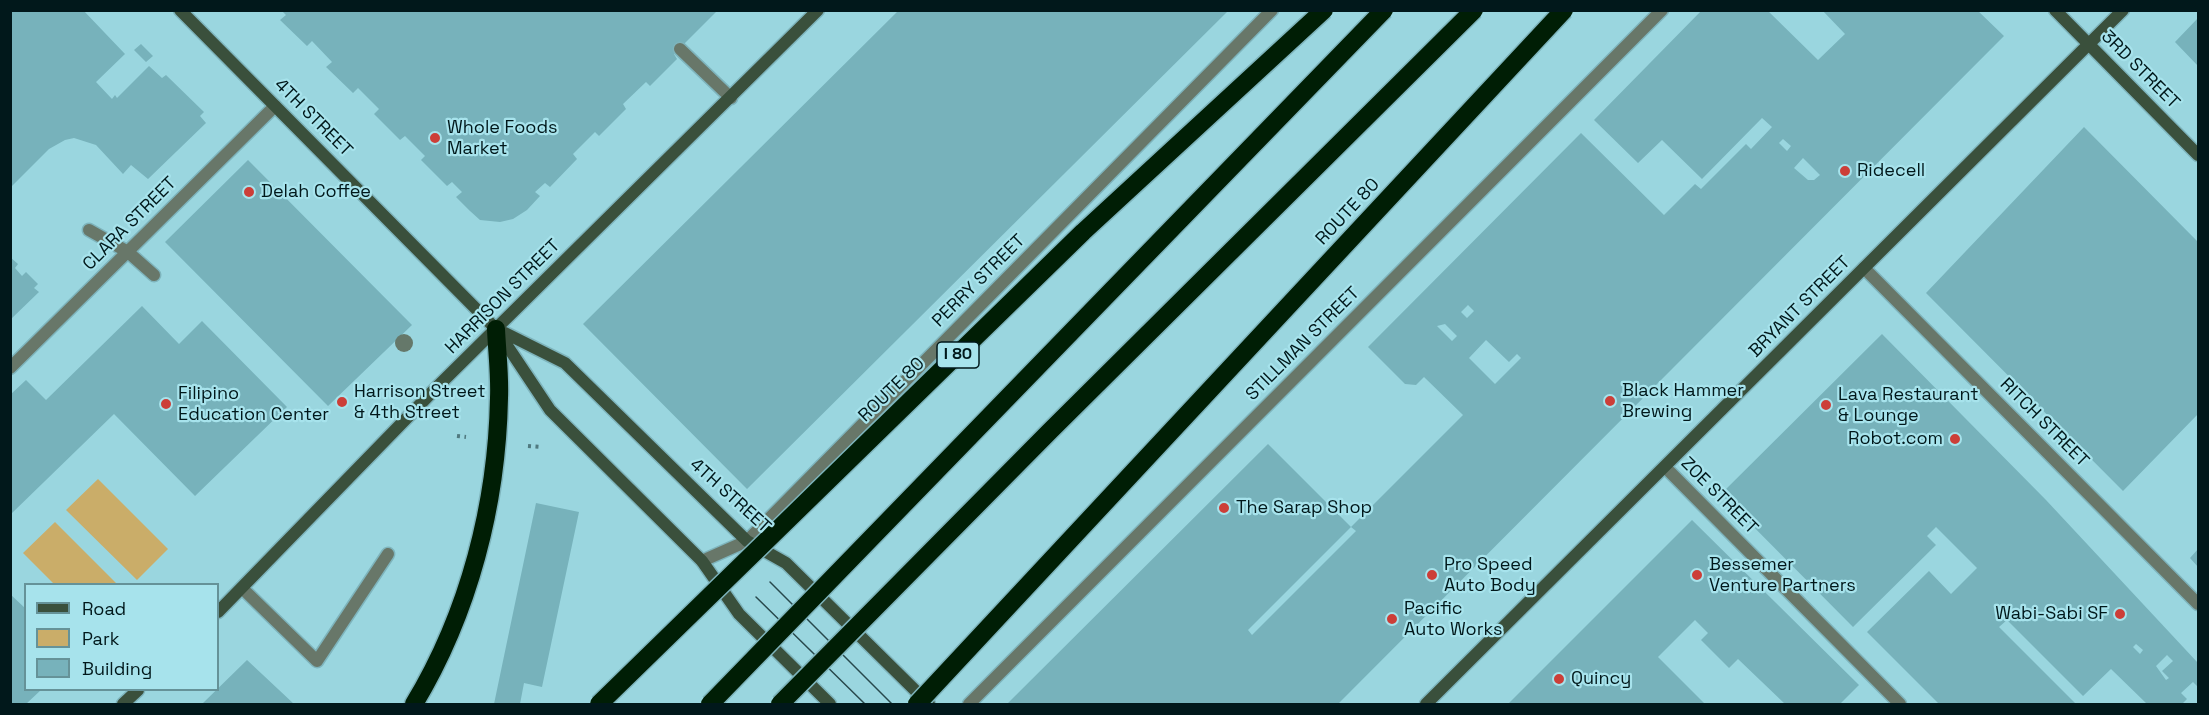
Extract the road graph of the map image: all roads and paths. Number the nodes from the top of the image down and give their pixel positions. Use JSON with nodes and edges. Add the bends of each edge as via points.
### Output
{"nodes":[{"id":1,"x":818,"y":10,"type":"edge"},
{"id":2,"x":1272,"y":10,"type":"edge"},
{"id":3,"x":1324,"y":10,"type":"edge"},
{"id":4,"x":1384,"y":10,"type":"edge"},
{"id":5,"x":1474,"y":10,"type":"edge"},
{"id":6,"x":1564,"y":10,"type":"edge"},
{"id":7,"x":1662,"y":10,"type":"edge"},
{"id":8,"x":2055,"y":10,"type":"edge"},
{"id":9,"x":2123,"y":10,"type":"edge"},
{"id":10,"x":181,"y":11,"type":"edge"},
{"id":11,"x":2089,"y":44,"type":"junction"},
{"id":12,"x":680,"y":49,"type":"dead end"},
{"id":13,"x":732,"y":98,"type":"junction"},
{"id":14,"x":275,"y":105,"type":"junction"},
{"id":15,"x":2199,"y":154,"type":"edge"},
{"id":16,"x":89,"y":230,"type":"dead end"},
{"id":17,"x":128,"y":252,"type":"junction"},
{"id":18,"x":1864,"y":268,"type":"junction"},
{"id":19,"x":154,"y":275,"type":"dead end"},
{"id":20,"x":496,"y":329,"type":"junction"},
{"id":21,"x":10,"y":368,"type":"edge"},
{"id":22,"x":457,"y":436,"type":"dead end"},
{"id":23,"x":466,"y":437,"type":"dead end"},
{"id":24,"x":528,"y":446,"type":"dead end"},
{"id":25,"x":541,"y":447,"type":"dead end"},
{"id":26,"x":1665,"y":467,"type":"junction"},
{"id":27,"x":747,"y":542,"type":"junction"},
{"id":28,"x":388,"y":554,"type":"dead end"},
{"id":29,"x":702,"y":561,"type":"junction"},
{"id":30,"x":242,"y":588,"type":"junction"},
{"id":31,"x":2199,"y":604,"type":"edge"},
{"id":32,"x":219,"y":611,"type":"edge"},
{"id":33,"x":137,"y":691,"type":"edge"},
{"id":34,"x":1892,"y":702,"type":"edge"},
{"id":35,"x":123,"y":705,"type":"edge"},
{"id":36,"x":414,"y":705,"type":"edge"},
{"id":37,"x":598,"y":705,"type":"edge"},
{"id":38,"x":710,"y":705,"type":"edge"},
{"id":39,"x":780,"y":705,"type":"edge"},
{"id":40,"x":830,"y":705,"type":"edge"},
{"id":41,"x":917,"y":705,"type":"edge"},
{"id":42,"x":929,"y":705,"type":"edge"},
{"id":43,"x":969,"y":705,"type":"edge"},
{"id":44,"x":1426,"y":705,"type":"edge"}],
"edges":[{"from":1,"to":13,"type":"main road","name":"HARRISON STREET"},
{"from":2,"to":27,"type":"street","name":"PERRY STREET"},
{"from":3,"to":37,"type":"highway","name":"ROUTE 80","number":"I 80","bridge":true,"via":[[1083,232]]},
{"from":4,"to":38,"type":"highway","bridge":true},
{"from":5,"to":39,"type":"highway","bridge":true},
{"from":6,"to":41,"type":"highway","name":"ROUTE 80","bridge":true},
{"from":7,"to":43,"type":"street","name":"STILLMAN STREET"},
{"from":8,"to":11,"type":"main road","name":"3RD STREET"},
{"from":9,"to":11,"type":"main road","name":"BRYANT STREET"},
{"from":10,"to":14,"type":"main road","name":"4TH STREET"},
{"from":11,"to":15,"type":"main road","name":"3RD STREET"},
{"from":11,"to":18,"type":"main road","name":"BRYANT STREET"},
{"from":12,"to":13,"type":"street"},
{"from":13,"to":20,"type":"main road","name":"HARRISON STREET"},
{"from":14,"to":17,"type":"street","name":"CLARA STREET"},
{"from":14,"to":20,"type":"main road","name":"4TH STREET"},
{"from":16,"to":17,"type":"street"},
{"from":17,"to":19,"type":"street"},
{"from":17,"to":21,"type":"street","name":"CLARA STREET"},
{"from":18,"to":26,"type":"main road","name":"BRYANT STREET"},
{"from":18,"to":31,"type":"street","name":"RITCH STREET"},
{"from":20,"to":27,"type":"main road","name":"4TH STREET","via":[[565,363]]},
{"from":20,"to":29,"type":"main road","name":"4TH STREET","via":[[550,410]]},
{"from":20,"to":30,"type":"main road","name":"HARRISON STREET"},
{"from":20,"to":36,"type":"highway","via":[[499,397],[490,502],[457,617],[432,675]]},
{"from":22,"to":23,"type":"path"},
{"from":24,"to":25,"type":"path"},
{"from":26,"to":34,"type":"street","name":"ZOE STREET"},
{"from":26,"to":44,"type":"main road","name":"BRYANT STREET"},
{"from":27,"to":29,"type":"street","name":"PERRY STREET"},
{"from":27,"to":42,"type":"main road","name":"4TH STREET","via":[[786,563]]},
{"from":28,"to":30,"type":"street","via":[[317,661]]},
{"from":29,"to":40,"type":"main road","name":"4TH STREET","via":[[739,614]]},
{"from":30,"to":32,"type":"main road","name":"HARRISON STREET"},
{"from":33,"to":35,"type":"main road"}]}
